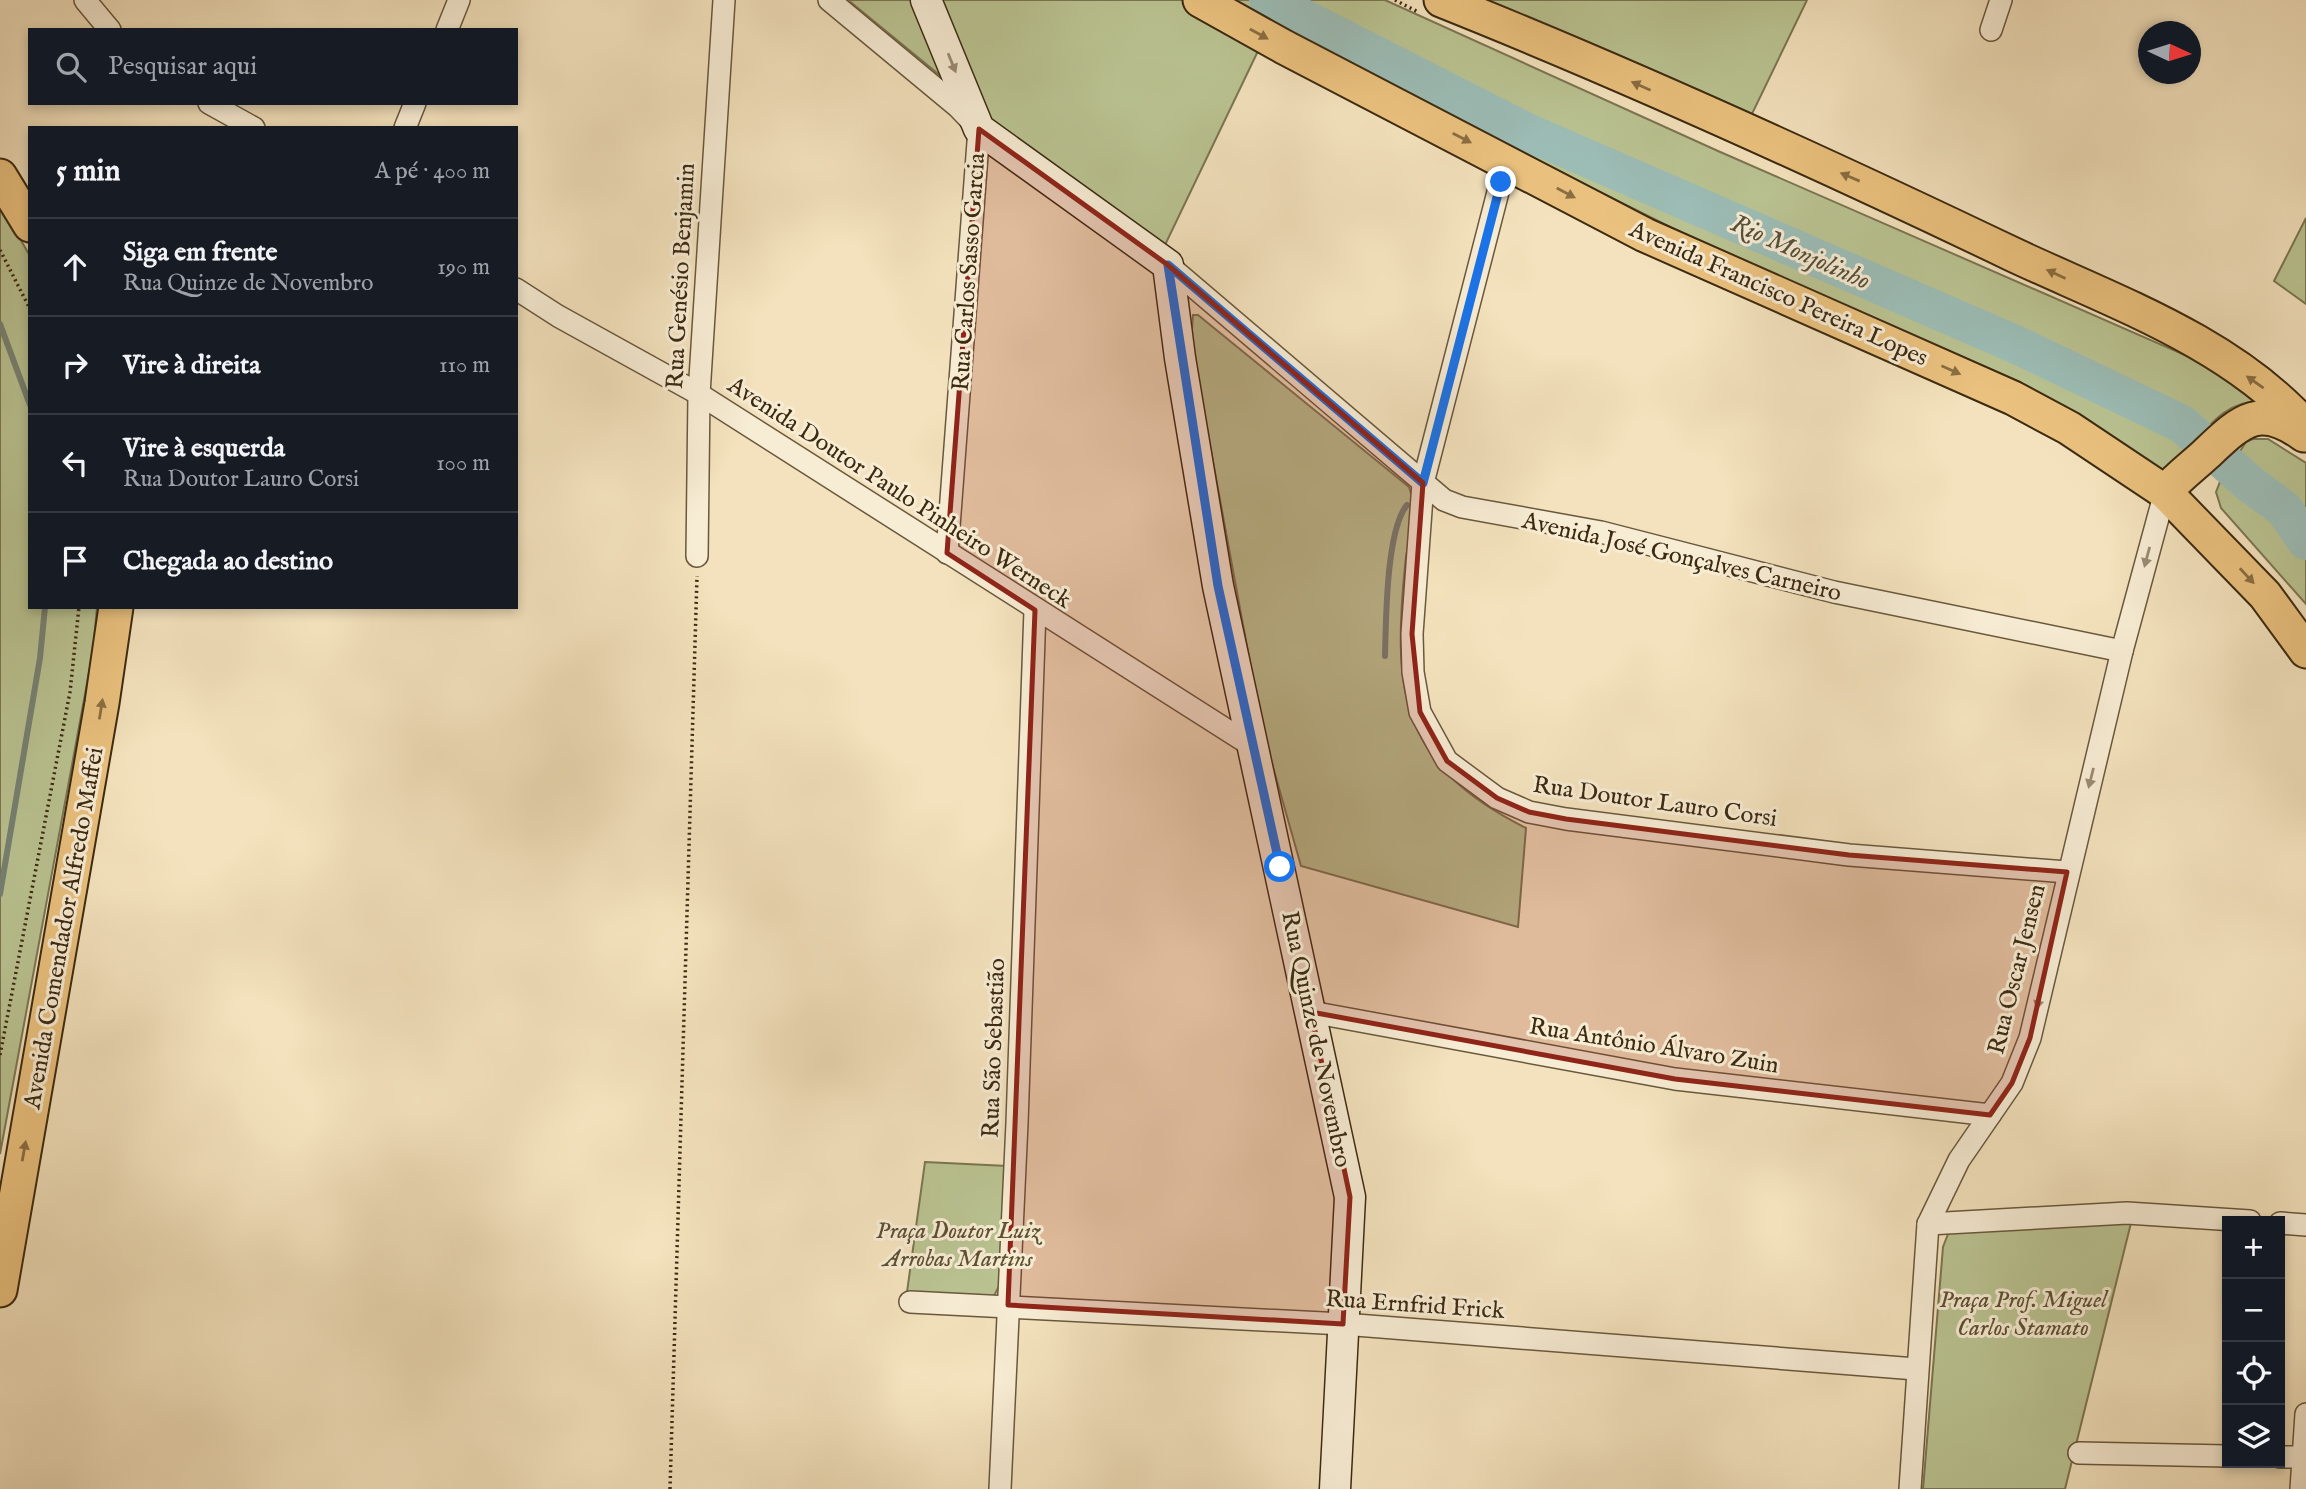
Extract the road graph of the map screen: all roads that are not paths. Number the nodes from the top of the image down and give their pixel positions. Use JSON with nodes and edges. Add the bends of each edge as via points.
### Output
{"nodes":[{"id":1,"x":85,"y":0,"type":"edge"},
{"id":2,"x":459,"y":0,"type":"edge"},
{"id":3,"x":724,"y":0,"type":"edge"},
{"id":4,"x":829,"y":0,"type":"edge"},
{"id":5,"x":926,"y":0,"type":"edge"},
{"id":6,"x":1200,"y":0,"type":"edge"},
{"id":7,"x":1441,"y":0,"type":"edge"},
{"id":8,"x":2001,"y":0,"type":"edge"},
{"id":9,"x":108,"y":28,"type":"edge"},
{"id":10,"x":448,"y":28,"type":"edge"},
{"id":11,"x":1991,"y":30,"type":"dead end"},
{"id":12,"x":213,"y":105,"type":"edge"},
{"id":13,"x":414,"y":105,"type":"edge"},
{"id":14,"x":250,"y":126,"type":"edge"},
{"id":15,"x":406,"y":126,"type":"edge"},
{"id":16,"x":979,"y":129,"type":"junction"},
{"id":17,"x":1506,"y":161,"type":"junction"},
{"id":18,"x":0,"y":176,"type":"edge"},
{"id":19,"x":28,"y":222,"type":"edge"},
{"id":20,"x":1168,"y":265,"type":"junction"},
{"id":21,"x":518,"y":290,"type":"edge"},
{"id":22,"x":699,"y":394,"type":"junction"},
{"id":23,"x":2306,"y":427,"type":"edge"},
{"id":24,"x":2306,"y":437,"type":"edge"},
{"id":25,"x":2196,"y":463,"type":"junction"},
{"id":26,"x":1423,"y":483,"type":"junction"},
{"id":27,"x":2165,"y":492,"type":"junction"},
{"id":28,"x":2201,"y":526,"type":"junction"},
{"id":29,"x":947,"y":553,"type":"junction"},
{"id":30,"x":697,"y":556,"type":"road end"},
{"id":31,"x":116,"y":609,"type":"edge"},
{"id":32,"x":1035,"y":610,"type":"junction"},
{"id":33,"x":2122,"y":651,"type":"junction"},
{"id":34,"x":2306,"y":651,"type":"edge"},
{"id":35,"x":1252,"y":746,"type":"junction"},
{"id":36,"x":2067,"y":872,"type":"junction"},
{"id":37,"x":1311,"y":1012,"type":"junction"},
{"id":38,"x":1990,"y":1115,"type":"junction"},
{"id":39,"x":2222,"y":1219,"type":"edge"},
{"id":40,"x":2285,"y":1223,"type":"edge"},
{"id":41,"x":1928,"y":1224,"type":"junction"},
{"id":42,"x":2306,"y":1225,"type":"edge"},
{"id":43,"x":0,"y":1290,"type":"edge"},
{"id":44,"x":910,"y":1302,"type":"dead end"},
{"id":45,"x":1008,"y":1305,"type":"junction"},
{"id":46,"x":1343,"y":1324,"type":"junction"},
{"id":47,"x":1916,"y":1369,"type":"junction"},
{"id":48,"x":2306,"y":1414,"type":"edge"},
{"id":49,"x":2079,"y":1453,"type":"dead end"},
{"id":50,"x":2222,"y":1456,"type":"edge"},
{"id":51,"x":2285,"y":1457,"type":"edge"},
{"id":52,"x":2304,"y":1457,"type":"edge"},
{"id":53,"x":1000,"y":1489,"type":"edge"},
{"id":54,"x":1335,"y":1489,"type":"edge"},
{"id":55,"x":1910,"y":1489,"type":"edge"},
{"id":56,"x":2301,"y":1489,"type":"edge"}],
"edges":[{"from":1,"to":9,"type":"street"},
{"from":2,"to":10,"type":"street"},
{"from":3,"to":22,"type":"street","name":"Rua Genésio Benjamin"},
{"from":4,"to":16,"type":"street","name":"Avenida José Gonçalves Carneiro"},
{"from":5,"to":16,"type":"main road","name":"Rua Carlos Sasso Garcia","one_way":true},
{"from":6,"to":17,"type":"main road","name":"Avenida Francisco Pereira Lopes","one_way":true},
{"from":23,"to":7,"type":"main road","one_way":true,"via":[[2275,396],[2169,328],[1870,186]]},
{"from":8,"to":11,"type":"street"},
{"from":12,"to":14,"type":"street"},
{"from":13,"to":15,"type":"street"},
{"from":16,"to":20,"type":"main road","name":"Avenida José Gonçalves Carneiro"},
{"from":16,"to":29,"type":"street","name":"Rua Carlos Sasso Garcia"},
{"from":17,"to":26,"type":"street","name":"Rua Doutor Lauro Corsi"},
{"from":17,"to":27,"type":"main road","name":"Avenida Francisco Pereira Lopes","one_way":true,"via":[[1644,235],[2013,398],[2080,434]]},
{"from":18,"to":19,"type":"main road"},
{"from":20,"to":26,"type":"street","name":"Avenida José Gonçalves Carneiro"},
{"from":20,"to":35,"type":"main road","name":"Rua Quinze de Novembro","via":[[1218,586]]},
{"from":21,"to":22,"type":"street","name":"Avenida Doutor Paulo Pinheiro Werneck"},
{"from":22,"to":29,"type":"street","name":"Avenida Doutor Paulo Pinheiro Werneck"},
{"from":22,"to":30,"type":"street","name":"Rua Genésio Benjamin"},
{"from":24,"to":25,"type":"main road","via":[[2280,420],[2264,417],[2240,422]]},
{"from":25,"to":27,"type":"main road"},
{"from":25,"to":28,"type":"main road"},
{"from":26,"to":33,"type":"street","name":"Avenida José Gonçalves Carneiro","via":[[1462,507],[1601,531],[1834,592]]},
{"from":26,"to":36,"type":"street","name":"Rua Doutor Lauro Corsi","via":[[1412,634],[1420,712],[1447,761],[1497,798],[1529,812],[1566,819],[1849,855]]},
{"from":27,"to":28,"type":"main road","name":"Avenida Francisco Pereira Lopes"},
{"from":27,"to":33,"type":"street","name":"Rua Oscar Jensen","one_way":true},
{"from":28,"to":34,"type":"main road","name":"Avenida Francisco Pereira Lopes","one_way":true,"via":[[2264,595]]},
{"from":29,"to":32,"type":"street","name":"Avenida Doutor Paulo Pinheiro Werneck"},
{"from":43,"to":31,"type":"main road","name":"Avenida Comendador Alfredo Maffei","one_way":true},
{"from":32,"to":35,"type":"street","name":"Avenida Doutor Paulo Pinheiro Werneck"},
{"from":32,"to":45,"type":"street","name":"Rua São Sebastião"},
{"from":33,"to":36,"type":"street","name":"Rua Oscar Jensen","one_way":true},
{"from":35,"to":37,"type":"main road","name":"Rua Quinze de Novembro"},
{"from":36,"to":38,"type":"street","name":"Rua Oscar Jensen","one_way":true,"via":[[2030,1038],[2012,1083]]},
{"from":37,"to":38,"type":"street","name":"Rua Antônio Álvaro Zuin","via":[[1675,1079]]},
{"from":37,"to":46,"type":"main road","name":"Rua Quinze de Novembro","via":[[1350,1197]]},
{"from":38,"to":41,"type":"street","name":"Rua Oscar Jensen","via":[[1959,1160]]},
{"from":39,"to":41,"type":"street","via":[[2127,1213]]},
{"from":40,"to":42,"type":"street"},
{"from":41,"to":47,"type":"street","name":"Rua Oscar Jensen"},
{"from":44,"to":45,"type":"street","name":"Rua Ernfrid Frick"},
{"from":45,"to":46,"type":"street","name":"Rua Ernfrid Frick"},
{"from":45,"to":53,"type":"street","name":"Rua São Sebastião"},
{"from":46,"to":47,"type":"street","name":"Rua Ernfrid Frick"},
{"from":46,"to":54,"type":"main road","name":"Rua Quinze de Novembro"},
{"from":47,"to":55,"type":"street","name":"Rua Oscar Jensen"},
{"from":48,"to":52,"type":"street"},
{"from":49,"to":50,"type":"street"},
{"from":51,"to":52,"type":"street"},
{"from":52,"to":56,"type":"street"}]}
